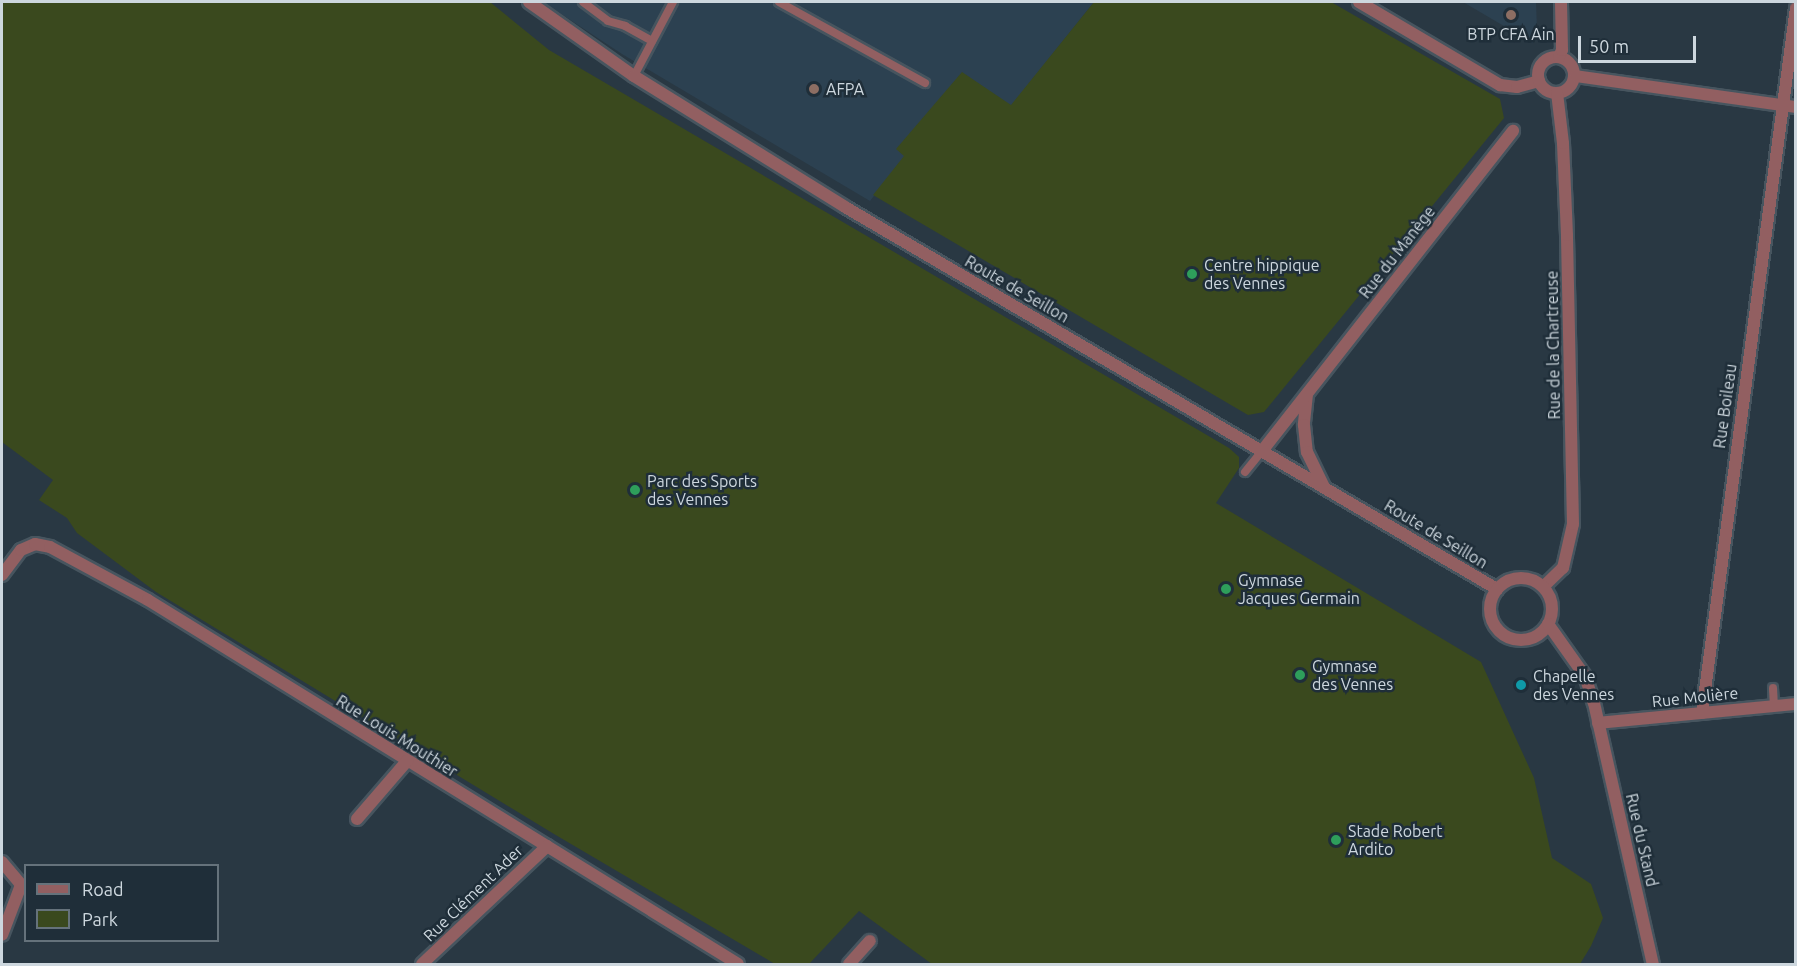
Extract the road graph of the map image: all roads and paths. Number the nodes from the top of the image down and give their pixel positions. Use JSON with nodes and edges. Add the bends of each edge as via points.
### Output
{"nodes":[{"id":1,"x":529,"y":2,"type":"edge"},
{"id":2,"x":583,"y":2,"type":"edge"},
{"id":3,"x":673,"y":2,"type":"edge"},
{"id":4,"x":779,"y":2,"type":"edge"},
{"id":5,"x":1359,"y":2,"type":"edge"},
{"id":6,"x":1561,"y":2,"type":"edge"},
{"id":7,"x":1796,"y":8,"type":"edge"},
{"id":8,"x":652,"y":42,"type":"junction"},
{"id":9,"x":1559,"y":57,"type":"junction"},
{"id":10,"x":634,"y":76,"type":"junction"},
{"id":11,"x":1575,"y":76,"type":"junction"},
{"id":12,"x":1539,"y":81,"type":"junction"},
{"id":13,"x":925,"y":83,"type":"dead end"},
{"id":14,"x":1557,"y":93,"type":"junction"},
{"id":15,"x":1782,"y":105,"type":"junction"},
{"id":16,"x":1796,"y":106,"type":"edge"},
{"id":17,"x":1513,"y":131,"type":"dead end"},
{"id":18,"x":1307,"y":393,"type":"junction"},
{"id":19,"x":1262,"y":451,"type":"junction"},
{"id":20,"x":1245,"y":472,"type":"dead end"},
{"id":21,"x":1324,"y":487,"type":"junction"},
{"id":22,"x":2,"y":575,"type":"edge"},
{"id":23,"x":1543,"y":587,"type":"junction"},
{"id":24,"x":1497,"y":589,"type":"junction"},
{"id":25,"x":1548,"y":624,"type":"junction"},
{"id":26,"x":1773,"y":688,"type":"dead end"},
{"id":27,"x":1796,"y":704,"type":"edge"},
{"id":28,"x":1774,"y":706,"type":"junction"},
{"id":29,"x":1702,"y":713,"type":"junction"},
{"id":30,"x":1598,"y":723,"type":"junction"},
{"id":31,"x":407,"y":761,"type":"junction"},
{"id":32,"x":357,"y":819,"type":"dead end"},
{"id":33,"x":546,"y":846,"type":"junction"},
{"id":34,"x":2,"y":862,"type":"edge"},
{"id":35,"x":2,"y":935,"type":"edge"},
{"id":36,"x":870,"y":941,"type":"dead end"},
{"id":37,"x":422,"y":964,"type":"edge"},
{"id":38,"x":738,"y":964,"type":"edge"},
{"id":39,"x":849,"y":964,"type":"edge"},
{"id":40,"x":1653,"y":964,"type":"edge"}],
"edges":[{"from":1,"to":10,"type":"street","name":"Route de Seillon"},
{"from":2,"to":8,"type":"lane","via":[[608,21]]},
{"from":3,"to":8,"type":"lane"},
{"from":4,"to":13,"type":"lane"},
{"from":5,"to":12,"type":"street","via":[[1500,85],[1517,87]]},
{"from":6,"to":9,"type":"street"},
{"from":7,"to":15,"type":"street","name":"Rue Boileau"},
{"from":8,"to":10,"type":"lane"},
{"from":9,"to":11,"type":"street","via":[[1570,63]]},
{"from":9,"to":12,"type":"street","via":[[1542,63]]},
{"from":10,"to":19,"type":"street","name":"Route de Seillon","via":[[845,207]]},
{"from":11,"to":14,"type":"street","via":[[1571,86]]},
{"from":11,"to":15,"type":"street"},
{"from":12,"to":14,"type":"street","via":[[1546,90]]},
{"from":14,"to":23,"type":"street","name":"Rue de la Chartreuse","via":[[1567,234],[1573,524],[1563,568]]},
{"from":15,"to":16,"type":"street"},
{"from":15,"to":29,"type":"street","name":"Rue Boileau"},
{"from":17,"to":18,"type":"street","name":"Rue du Manège"},
{"from":18,"to":19,"type":"street","name":"Rue du Manège"},
{"from":18,"to":21,"type":"street","via":[[1304,425],[1308,452]]},
{"from":19,"to":20,"type":"lane"},
{"from":19,"to":21,"type":"street","name":"Route de Seillon"},
{"from":21,"to":24,"type":"street","name":"Route de Seillon"},
{"from":22,"to":31,"type":"street","name":"Rue Louis Mouthier","via":[[21,549],[35,544],[50,547],[147,600]]},
{"from":23,"to":24,"type":"street","via":[[1534,581],[1514,578]]},
{"from":23,"to":25,"type":"street","via":[[1552,605]]},
{"from":24,"to":25,"type":"street","via":[[1492,598],[1491,618],[1504,634],[1513,639],[1533,638]]},
{"from":25,"to":30,"type":"street","via":[[1585,676]]},
{"from":26,"to":28,"type":"lane"},
{"from":27,"to":28,"type":"street","name":"Rue Molière"},
{"from":28,"to":29,"type":"street","name":"Rue Molière"},
{"from":29,"to":30,"type":"street","name":"Rue Molière"},
{"from":30,"to":40,"type":"street","name":"Rue du Stand"},
{"from":31,"to":32,"type":"street"},
{"from":31,"to":33,"type":"street","name":"Rue Louis Mouthier"},
{"from":33,"to":37,"type":"street","name":"Rue Clément Ader"},
{"from":33,"to":38,"type":"street","name":"Rue Louis Mouthier"},
{"from":34,"to":35,"type":"street","via":[[21,885]]},
{"from":36,"to":39,"type":"street"}]}
